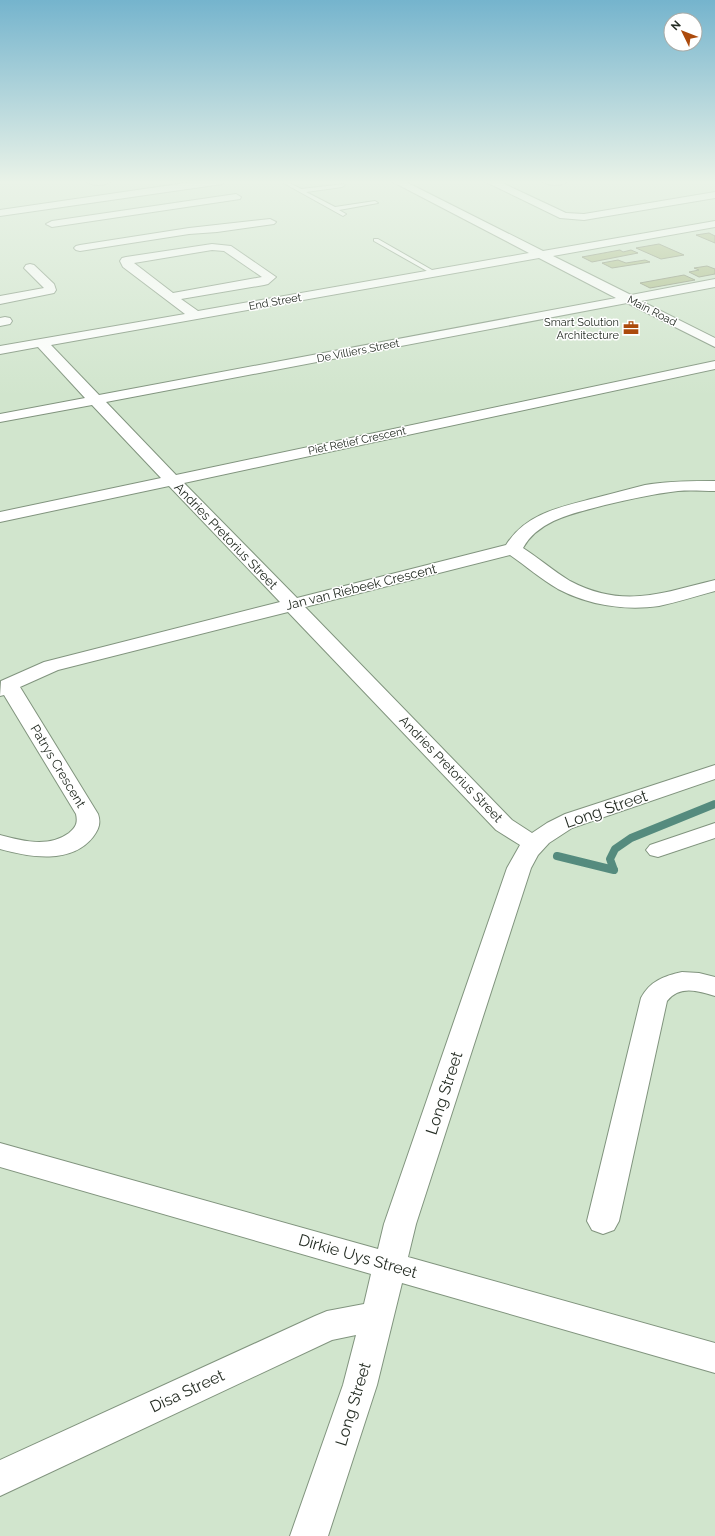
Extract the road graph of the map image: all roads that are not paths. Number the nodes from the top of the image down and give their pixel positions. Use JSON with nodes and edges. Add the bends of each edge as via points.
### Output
{"nodes":[{"id":1,"x":176,"y":253,"type":"edge"},
{"id":2,"x":234,"y":253,"type":"edge"},
{"id":3,"x":398,"y":253,"type":"edge"},
{"id":4,"x":537,"y":253,"type":"edge"},
{"id":5,"x":555,"y":253,"type":"edge"},
{"id":6,"x":542,"y":255,"type":"junction"},
{"id":7,"x":30,"y":268,"type":"dead end"},
{"id":8,"x":436,"y":274,"type":"junction"},
{"id":9,"x":715,"y":284,"type":"edge"},
{"id":10,"x":171,"y":297,"type":"junction"},
{"id":11,"x":0,"y":300,"type":"edge"},
{"id":12,"x":630,"y":300,"type":"junction"},
{"id":13,"x":196,"y":316,"type":"junction"},
{"id":14,"x":41,"y":343,"type":"junction"},
{"id":15,"x":715,"y":343,"type":"edge"},
{"id":16,"x":0,"y":350,"type":"edge"},
{"id":17,"x":715,"y":365,"type":"edge"},
{"id":18,"x":96,"y":401,"type":"junction"},
{"id":19,"x":0,"y":418,"type":"edge"},
{"id":20,"x":172,"y":480,"type":"junction"},
{"id":21,"x":715,"y":486,"type":"edge"},
{"id":22,"x":0,"y":517,"type":"edge"},
{"id":23,"x":514,"y":549,"type":"junction"},
{"id":24,"x":715,"y":585,"type":"edge"},
{"id":25,"x":292,"y":604,"type":"junction"},
{"id":26,"x":4,"y":687,"type":"edge"},
{"id":27,"x":715,"y":772,"type":"edge"},
{"id":28,"x":715,"y":830,"type":"edge"},
{"id":29,"x":0,"y":842,"type":"edge"},
{"id":30,"x":534,"y":843,"type":"junction"},
{"id":31,"x":658,"y":850,"type":"dead end"},
{"id":32,"x":715,"y":988,"type":"edge"},
{"id":33,"x":0,"y":1155,"type":"edge"},
{"id":34,"x":603,"y":1221,"type":"dead end"},
{"id":35,"x":390,"y":1266,"type":"junction"},
{"id":36,"x":378,"y":1316,"type":"junction"},
{"id":37,"x":715,"y":1358,"type":"edge"},
{"id":38,"x":0,"y":1478,"type":"edge"},
{"id":39,"x":309,"y":1536,"type":"edge"}],
"edges":[{"from":1,"to":10,"type":"street","via":[[126,261]]},
{"from":2,"to":10,"type":"street","via":[[270,277],[264,281]]},
{"from":3,"to":8,"type":"lane"},
{"from":4,"to":6,"type":"street","name":"Main Road"},
{"from":5,"to":6,"type":"street","name":"End Street"},
{"from":6,"to":8,"type":"street","name":"End Street"},
{"from":6,"to":12,"type":"street","name":"Main Road"},
{"from":7,"to":11,"type":"street","via":[[50,287],[50,290]]},
{"from":8,"to":13,"type":"street","name":"End Street"},
{"from":9,"to":12,"type":"street","name":"De Villiers Street"},
{"from":10,"to":13,"type":"street"},
{"from":12,"to":15,"type":"street","name":"Main Road"},
{"from":12,"to":18,"type":"street","name":"De Villiers Street"},
{"from":13,"to":14,"type":"street","name":"End Street"},
{"from":14,"to":16,"type":"street","name":"End Street"},
{"from":14,"to":18,"type":"street","name":"Andries Pretorius Street"},
{"from":17,"to":20,"type":"street","name":"Piet Retief Crescent"},
{"from":18,"to":19,"type":"street","name":"De Villiers Street"},
{"from":18,"to":20,"type":"street","name":"Andries Pretorius Street"},
{"from":20,"to":22,"type":"street","name":"Piet Retief Crescent"},
{"from":20,"to":25,"type":"street","name":"Andries Pretorius Street"},
{"from":21,"to":23,"type":"street","via":[[680,486],[646,490],[560,512],[530,528],[517,541]]},
{"from":23,"to":24,"type":"street","via":[[562,584],[604,598],[631,601],[659,600]]},
{"from":23,"to":25,"type":"street","name":"Jan van Riebeek Crescent"},
{"from":25,"to":26,"type":"street","name":"Jan van Riebeek Crescent","via":[[51,666]]},
{"from":25,"to":30,"type":"street","name":"Andries Pretorius Street","via":[[504,825]]},
{"from":26,"to":29,"type":"street","name":"Patrys Crescent","via":[[89,820],[88,827],[80,836],[68,845],[57,848],[35,850]]},
{"from":27,"to":30,"type":"street","name":"Long Street","via":[[573,819],[545,833]]},
{"from":28,"to":31,"type":"street"},
{"from":30,"to":35,"type":"street","name":"Long Street","via":[[519,868],[400,1224]]},
{"from":32,"to":34,"type":"street","via":[[694,981],[682,981],[664,987],[654,998]]},
{"from":33,"to":35,"type":"street","name":"Dirkie Uys Street"},
{"from":35,"to":36,"type":"street","name":"Long Street"},
{"from":35,"to":37,"type":"street","name":"Dirkie Uys Street"},
{"from":36,"to":38,"type":"street","name":"Disa Street","via":[[326,1326]]},
{"from":36,"to":39,"type":"street","name":"Long Street","via":[[360,1385]]}]}
